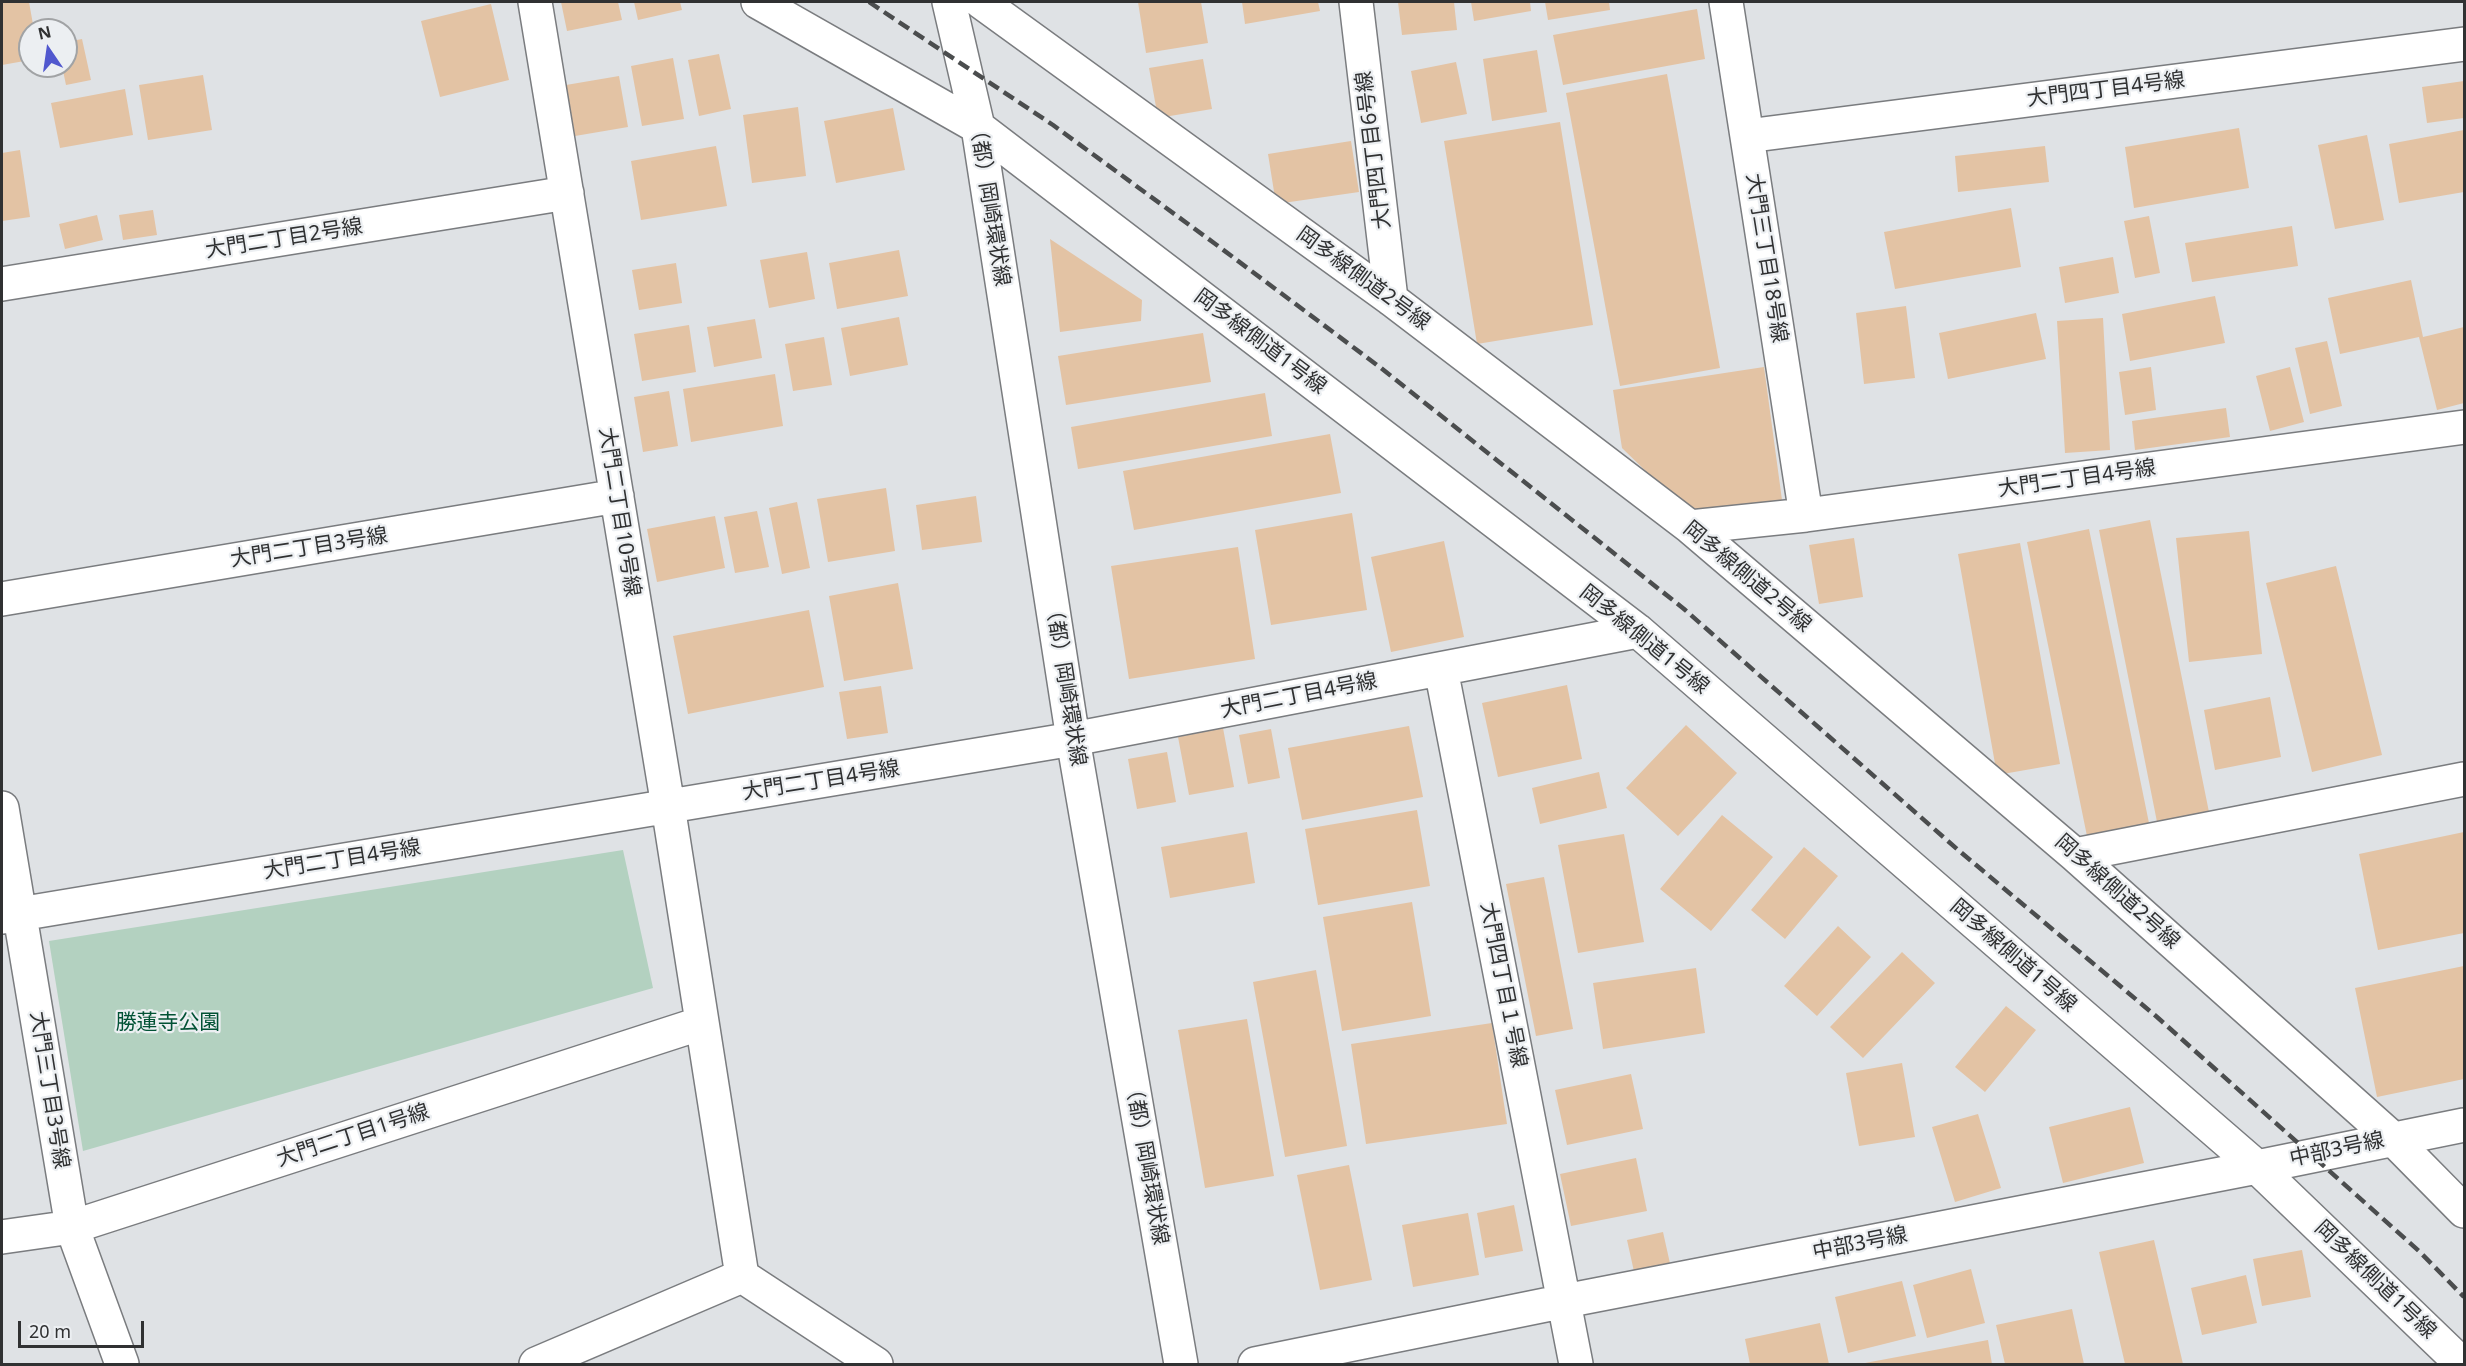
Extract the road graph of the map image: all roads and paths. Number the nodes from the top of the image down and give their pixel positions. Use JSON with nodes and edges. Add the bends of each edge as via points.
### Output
{"nodes":[{"id":1,"x":535,"y":2,"type":"edge"},
{"id":2,"x":758,"y":2,"type":"edge"},
{"id":3,"x":949,"y":2,"type":"edge"},
{"id":4,"x":981,"y":2,"type":"edge"},
{"id":5,"x":1356,"y":2,"type":"edge"},
{"id":6,"x":1726,"y":2,"type":"edge"},
{"id":7,"x":2464,"y":44,"type":"edge"},
{"id":8,"x":978,"y":127,"type":"junction"},
{"id":9,"x":1747,"y":136,"type":"junction"},
{"id":10,"x":567,"y":193,"type":"junction"},
{"id":11,"x":2,"y":284,"type":"edge"},
{"id":12,"x":1391,"y":300,"type":"junction"},
{"id":13,"x":2464,"y":427,"type":"edge"},
{"id":14,"x":617,"y":496,"type":"junction"},
{"id":15,"x":1806,"y":515,"type":"junction"},
{"id":16,"x":1690,"y":527,"type":"junction"},
{"id":17,"x":2,"y":599,"type":"edge"},
{"id":18,"x":1638,"y":631,"type":"junction"},
{"id":19,"x":1441,"y":669,"type":"junction"},
{"id":20,"x":1073,"y":739,"type":"junction"},
{"id":21,"x":2464,"y":779,"type":"edge"},
{"id":22,"x":668,"y":806,"type":"junction"},
{"id":23,"x":2,"y":808,"type":"edge"},
{"id":24,"x":2076,"y":855,"type":"junction"},
{"id":25,"x":10,"y":915,"type":"edge"},
{"id":26,"x":702,"y":1023,"type":"junction"},
{"id":27,"x":2464,"y":1125,"type":"edge"},
{"id":28,"x":2392,"y":1138,"type":"junction"},
{"id":29,"x":2257,"y":1167,"type":"junction"},
{"id":30,"x":2464,"y":1211,"type":"edge"},
{"id":31,"x":72,"y":1227,"type":"junction"},
{"id":32,"x":2,"y":1237,"type":"edge"},
{"id":33,"x":742,"y":1276,"type":"junction"},
{"id":34,"x":1565,"y":1301,"type":"junction"},
{"id":35,"x":122,"y":1365,"type":"edge"},
{"id":36,"x":536,"y":1365,"type":"edge"},
{"id":37,"x":876,"y":1365,"type":"edge"},
{"id":38,"x":1181,"y":1365,"type":"edge"},
{"id":39,"x":1255,"y":1365,"type":"edge"},
{"id":40,"x":1576,"y":1365,"type":"edge"},
{"id":41,"x":2462,"y":1365,"type":"edge"}],
"edges":[{"from":1,"to":10,"type":"street","name":"大門二丁目10号線"},
{"from":2,"to":8,"type":"street","name":"岡多線側道1号線"},
{"from":3,"to":8,"type":"street","name":"（都）岡崎環状線"},
{"from":4,"to":12,"type":"street","name":"岡多線側道2号線"},
{"from":5,"to":12,"type":"street","name":"大門四丁目6号線"},
{"from":6,"to":9,"type":"street","name":"大門三丁目18号線"},
{"from":7,"to":9,"type":"street","name":"大門四丁目4号線"},
{"from":8,"to":18,"type":"street","name":"岡多線側道1号線"},
{"from":8,"to":20,"type":"street","name":"（都）岡崎環状線"},
{"from":9,"to":15,"type":"street","name":"大門三丁目18号線"},
{"from":10,"to":11,"type":"street","name":"大門二丁目2号線"},
{"from":10,"to":14,"type":"street","name":"大門二丁目10号線"},
{"from":12,"to":16,"type":"street","name":"岡多線側道2号線"},
{"from":13,"to":15,"type":"street","name":"大門二丁目4号線"},
{"from":14,"to":17,"type":"street","name":"大門二丁目3号線"},
{"from":14,"to":22,"type":"street","name":"大門二丁目10号線"},
{"from":15,"to":16,"type":"street","name":"大門二丁目4号線"},
{"from":16,"to":24,"type":"street","name":"岡多線側道2号線"},
{"from":18,"to":19,"type":"street","name":"大門二丁目4号線"},
{"from":18,"to":29,"type":"street","name":"岡多線側道1号線"},
{"from":19,"to":20,"type":"street","name":"大門二丁目4号線"},
{"from":19,"to":34,"type":"street","name":"大門四丁目１号線"},
{"from":20,"to":22,"type":"street","name":"大門二丁目4号線"},
{"from":20,"to":38,"type":"street","name":"（都）岡崎環状線"},
{"from":21,"to":24,"type":"street"},
{"from":22,"to":25,"type":"street","name":"大門二丁目4号線"},
{"from":22,"to":26,"type":"street","name":"大門二丁目10号線"},
{"from":23,"to":25,"type":"street","name":"大門三丁目3号線"},
{"from":24,"to":28,"type":"street","name":"岡多線側道2号線"},
{"from":25,"to":31,"type":"street","name":"大門三丁目3号線"},
{"from":26,"to":31,"type":"street","name":"大門二丁目1号線"},
{"from":26,"to":33,"type":"street","name":"大門二丁目10号線"},
{"from":27,"to":28,"type":"street","name":"中部3号線"},
{"from":28,"to":29,"type":"street","name":"中部3号線"},
{"from":28,"to":30,"type":"street","name":"岡多線側道2号線"},
{"from":29,"to":34,"type":"street","name":"中部3号線"},
{"from":29,"to":41,"type":"street","name":"岡多線側道1号線"},
{"from":31,"to":32,"type":"street","name":"大門二丁目1号線"},
{"from":31,"to":35,"type":"street","name":"大門三丁目3号線"},
{"from":33,"to":36,"type":"street"},
{"from":33,"to":37,"type":"street"},
{"from":34,"to":39,"type":"street","name":"中部3号線"},
{"from":34,"to":40,"type":"street","name":"大門四丁目１号線"}]}
